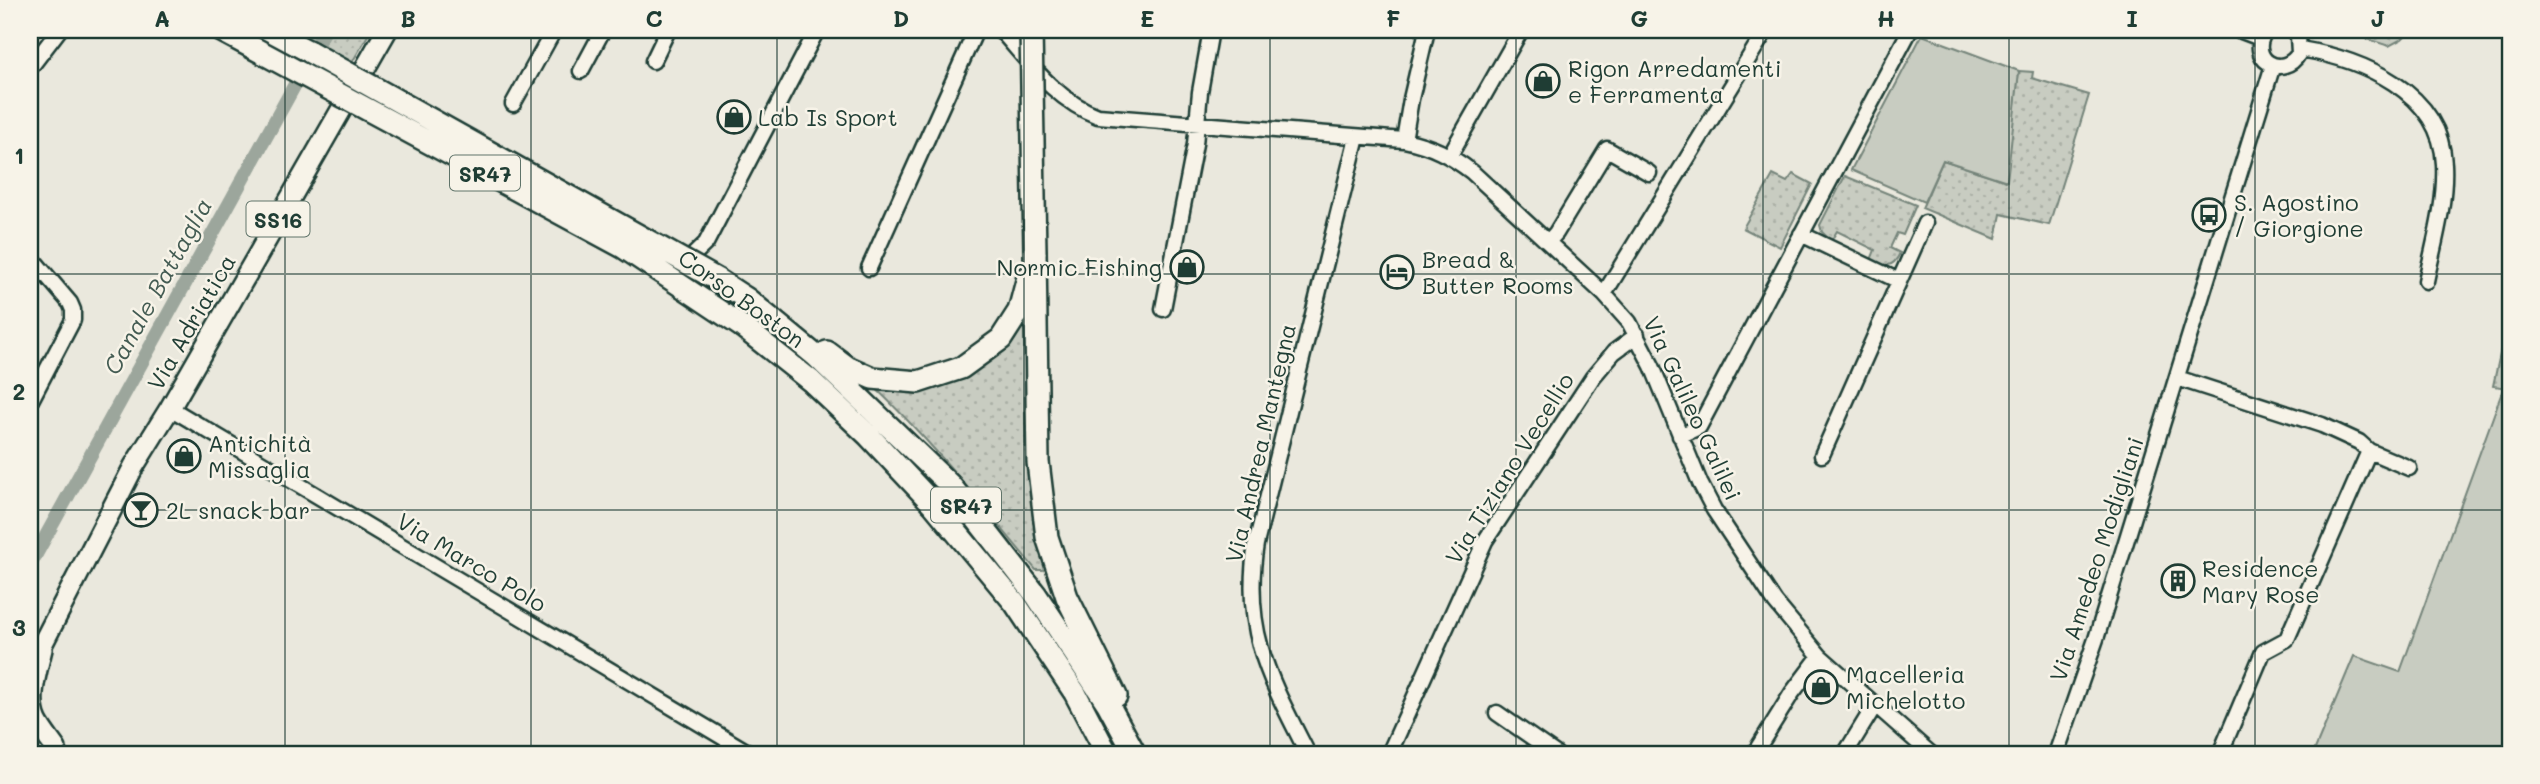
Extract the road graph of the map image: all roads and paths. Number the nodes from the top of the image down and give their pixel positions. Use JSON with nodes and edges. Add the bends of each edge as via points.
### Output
{"nodes":[{"id":1,"x":58,"y":30,"type":"edge"},
{"id":2,"x":220,"y":30,"type":"edge"},
{"id":3,"x":267,"y":30,"type":"edge"},
{"id":4,"x":387,"y":30,"type":"edge"},
{"id":5,"x":554,"y":30,"type":"edge"},
{"id":6,"x":603,"y":30,"type":"edge"},
{"id":7,"x":668,"y":30,"type":"edge"},
{"id":8,"x":817,"y":30,"type":"edge"},
{"id":9,"x":975,"y":30,"type":"edge"},
{"id":10,"x":998,"y":30,"type":"edge"},
{"id":11,"x":1031,"y":30,"type":"edge"},
{"id":12,"x":1211,"y":30,"type":"edge"},
{"id":13,"x":1427,"y":30,"type":"edge"},
{"id":14,"x":1521,"y":30,"type":"edge"},
{"id":15,"x":1766,"y":30,"type":"edge"},
{"id":16,"x":1910,"y":30,"type":"edge"},
{"id":17,"x":2239,"y":30,"type":"edge"},
{"id":18,"x":2293,"y":30,"type":"edge"},
{"id":19,"x":2263,"y":34,"type":"edge"},
{"id":20,"x":2300,"y":49,"type":"junction"},
{"id":21,"x":653,"y":61,"type":"dead end"},
{"id":22,"x":2273,"y":65,"type":"junction"},
{"id":23,"x":30,"y":68,"type":"edge"},
{"id":24,"x":581,"y":71,"type":"dead end"},
{"id":25,"x":513,"y":104,"type":"dead end"},
{"id":26,"x":1196,"y":124,"type":"junction"},
{"id":27,"x":1357,"y":137,"type":"junction"},
{"id":28,"x":1404,"y":140,"type":"junction"},
{"id":29,"x":1450,"y":155,"type":"junction"},
{"id":30,"x":1649,"y":173,"type":"dead end"},
{"id":31,"x":1925,"y":223,"type":"dead end"},
{"id":32,"x":1801,"y":234,"type":"junction"},
{"id":33,"x":1548,"y":242,"type":"junction"},
{"id":34,"x":1035,"y":251,"type":"junction"},
{"id":35,"x":30,"y":256,"type":"edge"},
{"id":36,"x":679,"y":268,"type":"dead end"},
{"id":37,"x":869,"y":268,"type":"dead end"},
{"id":38,"x":1899,"y":281,"type":"junction"},
{"id":39,"x":2426,"y":281,"type":"dead end"},
{"id":40,"x":1604,"y":294,"type":"junction"},
{"id":41,"x":747,"y":299,"type":"junction"},
{"id":42,"x":1163,"y":309,"type":"dead end"},
{"id":43,"x":1637,"y":335,"type":"junction"},
{"id":44,"x":2177,"y":378,"type":"junction"},
{"id":45,"x":30,"y":402,"type":"edge"},
{"id":46,"x":170,"y":408,"type":"junction"},
{"id":47,"x":1680,"y":436,"type":"junction"},
{"id":48,"x":2369,"y":451,"type":"junction"},
{"id":49,"x":1822,"y":455,"type":"dead end"},
{"id":50,"x":2409,"y":468,"type":"dead end"},
{"id":51,"x":44,"y":640,"type":"junction"},
{"id":52,"x":1820,"y":656,"type":"junction"},
{"id":53,"x":30,"y":662,"type":"edge"},
{"id":54,"x":1875,"y":705,"type":"junction"},
{"id":55,"x":1497,"y":713,"type":"dead end"},
{"id":56,"x":30,"y":733,"type":"edge"},
{"id":57,"x":57,"y":752,"type":"edge"},
{"id":58,"x":751,"y":754,"type":"edge"},
{"id":59,"x":1107,"y":754,"type":"edge"},
{"id":60,"x":1135,"y":754,"type":"edge"},
{"id":61,"x":1145,"y":754,"type":"edge"},
{"id":62,"x":1308,"y":754,"type":"edge"},
{"id":63,"x":1389,"y":754,"type":"edge"},
{"id":64,"x":1556,"y":754,"type":"edge"},
{"id":65,"x":1754,"y":754,"type":"edge"},
{"id":66,"x":1845,"y":754,"type":"edge"},
{"id":67,"x":1931,"y":754,"type":"edge"},
{"id":68,"x":2056,"y":754,"type":"edge"},
{"id":69,"x":2220,"y":754,"type":"edge"}],
"edges":[{"from":1,"to":23,"type":"street"},
{"from":2,"to":59,"type":"highway","name":"Corso Boston","number":"SR47","bridge":true,"via":[[623,247],[743,327],[811,381],[933,504],[1015,603],[1075,694]]},
{"from":3,"to":41,"type":"highway","name":"Corso Boston","number":"SR47","bridge":true},
{"from":4,"to":46,"type":"main road","name":"Via Adriatica","number":"SS16"},
{"from":5,"to":25,"type":"street"},
{"from":6,"to":24,"type":"street"},
{"from":7,"to":21,"type":"street"},
{"from":8,"to":36,"type":"street","via":[[706,243]]},
{"from":9,"to":37,"type":"street"},
{"from":10,"to":26,"type":"street","name":"Via Galileo Galilei","via":[[1048,85],[1081,109],[1122,120]]},
{"from":11,"to":34,"type":"highway","number":"SR47","bridge":true},
{"from":12,"to":26,"type":"street"},
{"from":13,"to":28,"type":"street"},
{"from":14,"to":29,"type":"street"},
{"from":15,"to":40,"type":"street"},
{"from":16,"to":32,"type":"street"},
{"from":17,"to":19,"type":"street"},
{"from":18,"to":20,"type":"street"},
{"from":19,"to":22,"type":"street","via":[[2260,52]]},
{"from":20,"to":22,"type":"street","via":[[2291,63]]},
{"from":20,"to":39,"type":"street","via":[[2396,83],[2438,135],[2444,189]]},
{"from":22,"to":44,"type":"street","name":"Via Amedeo Modigliani"},
{"from":26,"to":27,"type":"street","name":"Via Galileo Galilei"},
{"from":26,"to":42,"type":"street"},
{"from":27,"to":28,"type":"street","name":"Via Galileo Galilei"},
{"from":27,"to":62,"type":"street","name":"Via Andrea Mantegna","via":[[1253,567],[1259,648]]},
{"from":28,"to":29,"type":"street","name":"Via Galileo Galilei"},
{"from":29,"to":33,"type":"street","name":"Via Galileo Galilei"},
{"from":30,"to":33,"type":"street","via":[[1607,149]]},
{"from":31,"to":38,"type":"street"},
{"from":32,"to":38,"type":"street"},
{"from":32,"to":47,"type":"street","via":[[1699,427]]},
{"from":33,"to":40,"type":"street","name":"Via Galileo Galilei"},
{"from":34,"to":41,"type":"highway","number":"SR47","via":[[1019,311],[1001,339],[961,368],[918,383],[872,378],[847,367],[790,322]]},
{"from":34,"to":61,"type":"highway","number":"SR47","via":[[1038,462],[1047,537],[1067,597]]},
{"from":35,"to":45,"type":"street","via":[[73,310],[73,320]]},
{"from":38,"to":49,"type":"street"},
{"from":40,"to":43,"type":"street","name":"Via Galileo Galilei"},
{"from":41,"to":60,"type":"highway","name":"Corso Boston","number":"SR47","via":[[816,356],[950,485],[1036,595],[1108,704]]},
{"from":43,"to":47,"type":"street","name":"Via Galileo Galilei"},
{"from":43,"to":63,"type":"street","name":"Via Tiziano Vecellio","via":[[1614,352],[1593,377],[1485,541]]},
{"from":44,"to":48,"type":"street","via":[[2322,425]]},
{"from":44,"to":68,"type":"street","name":"Via Amedeo Modigliani"},
{"from":46,"to":51,"type":"main road","name":"Via Adriatica","number":"SS16","via":[[134,466]]},
{"from":46,"to":58,"type":"street","name":"Via Marco Polo"},
{"from":47,"to":52,"type":"street","name":"Via Galileo Galilei","via":[[1714,510],[1775,602]]},
{"from":48,"to":50,"type":"street"},
{"from":48,"to":69,"type":"street","via":[[2287,639],[2263,652]]},
{"from":51,"to":53,"type":"main road","name":"Via Adriatica","number":"SS16"},
{"from":51,"to":57,"type":"main road","name":"Via Adriatica","number":"SS16","via":[[35,678],[34,712]]},
{"from":52,"to":54,"type":"street","name":"Via Galileo Galilei"},
{"from":52,"to":65,"type":"street"},
{"from":54,"to":66,"type":"street"},
{"from":54,"to":67,"type":"street","name":"Via Galileo Galilei"},
{"from":55,"to":64,"type":"street"},
{"from":56,"to":57,"type":"main road","number":"SS16"}]}
